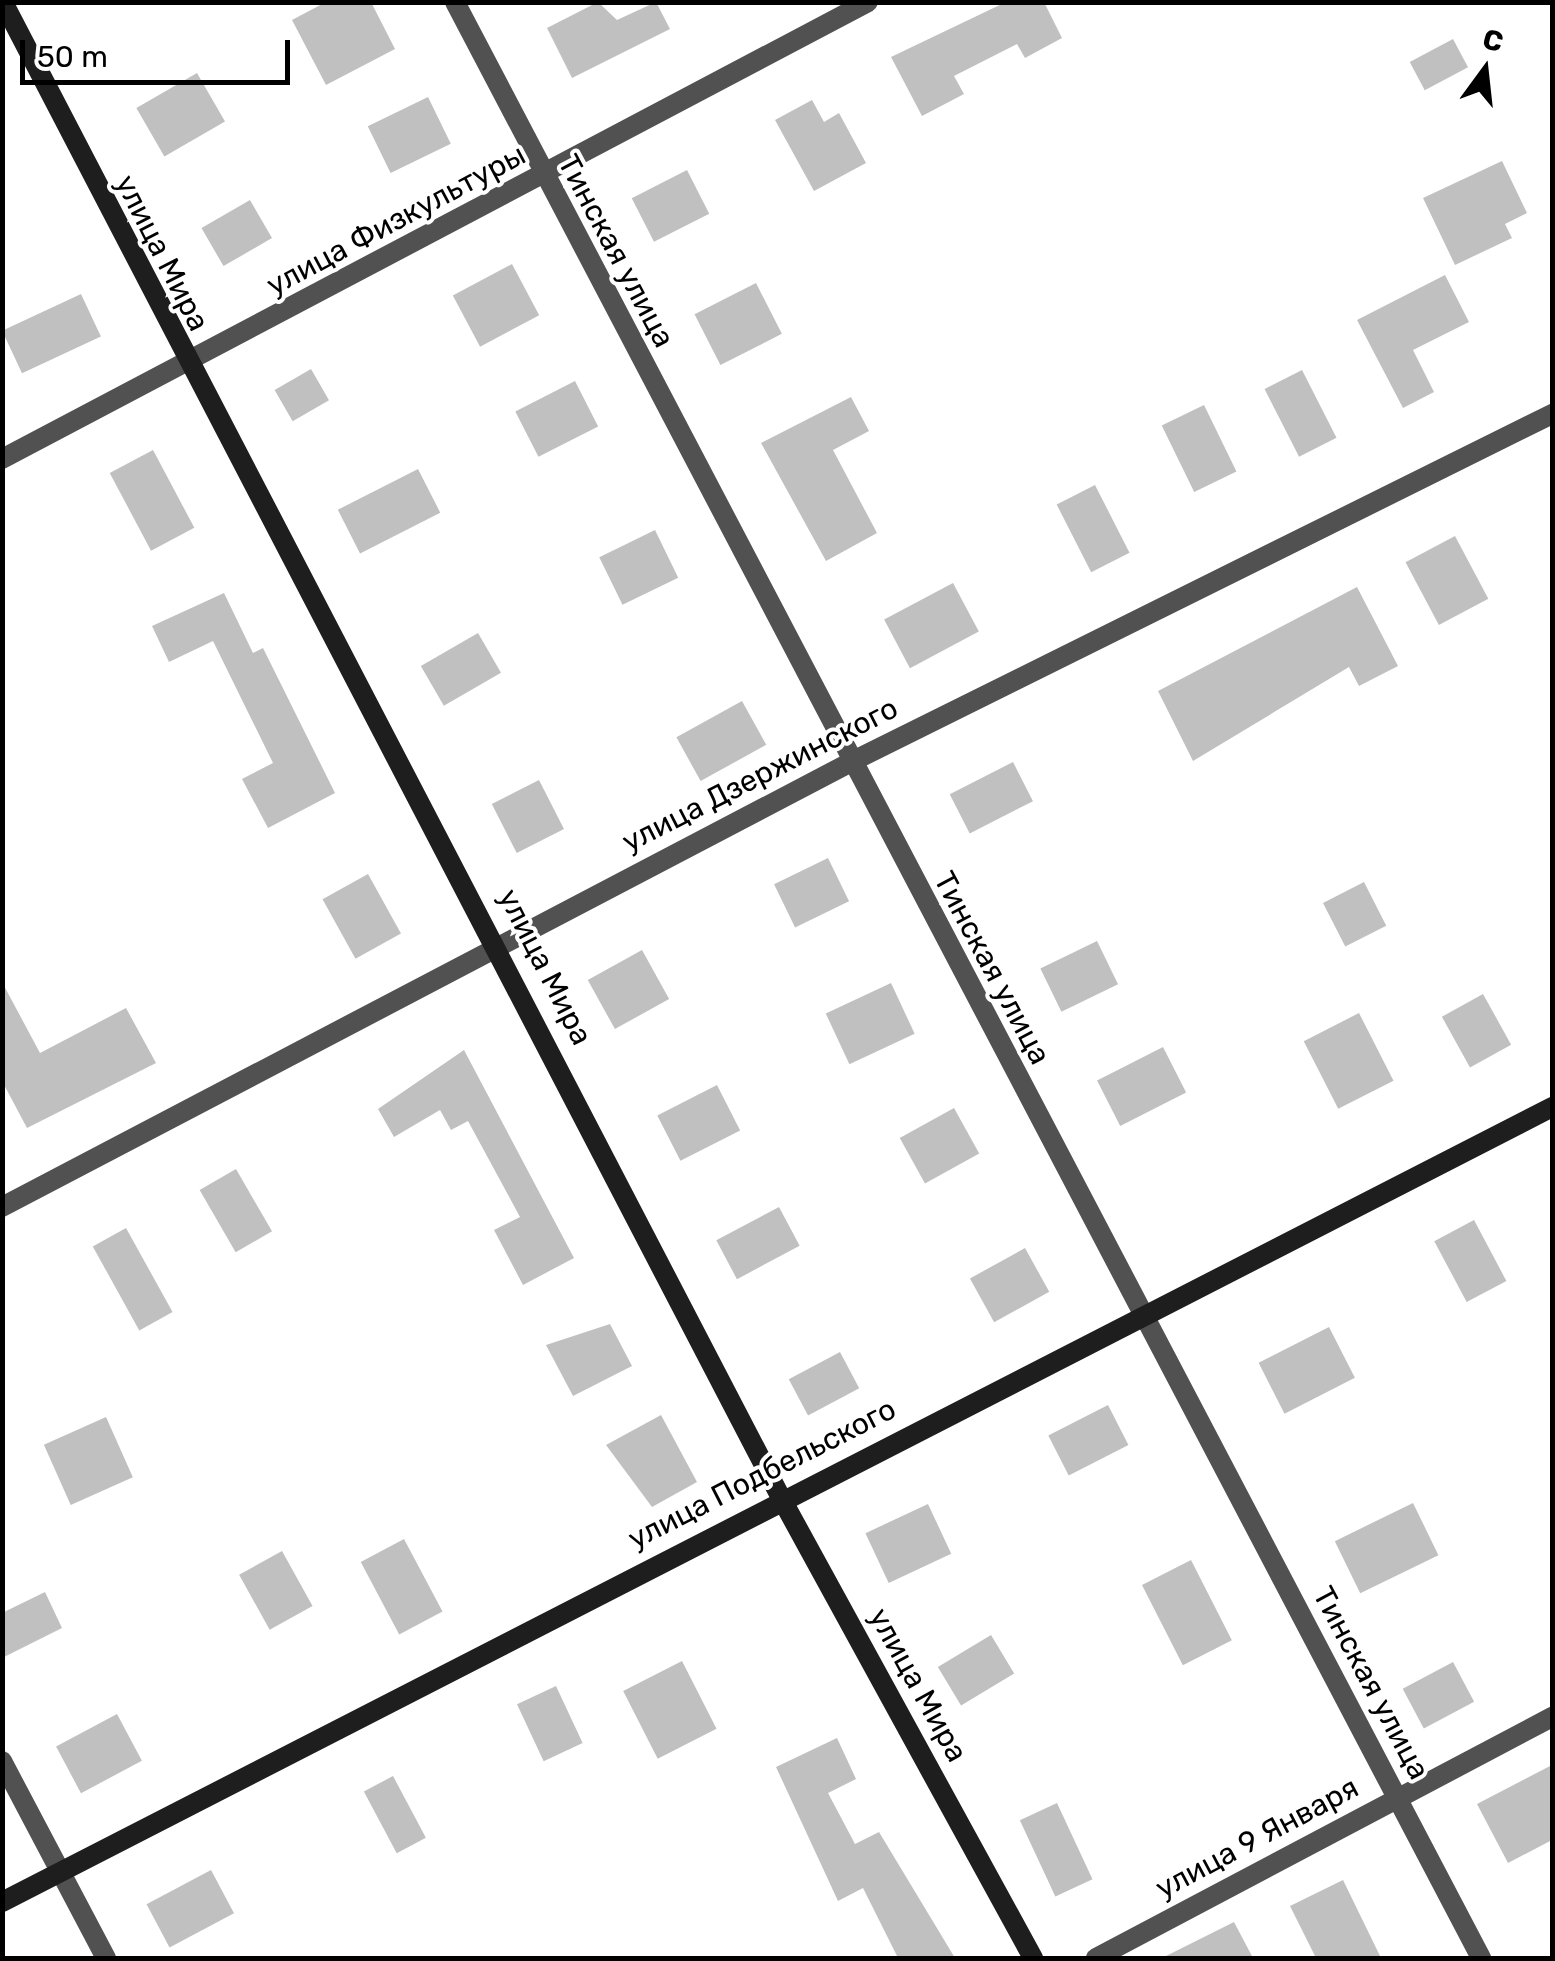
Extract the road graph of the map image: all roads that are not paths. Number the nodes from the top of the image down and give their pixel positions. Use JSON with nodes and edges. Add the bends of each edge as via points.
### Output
{"nodes":[{"id":1,"x":3,"y":2,"type":"edge"},
{"id":2,"x":455,"y":2,"type":"edge"},
{"id":3,"x":868,"y":2,"type":"edge"},
{"id":4,"x":543,"y":176,"type":"junction"},
{"id":5,"x":185,"y":365,"type":"junction"},
{"id":6,"x":1552,"y":414,"type":"edge"},
{"id":7,"x":2,"y":459,"type":"edge"},
{"id":8,"x":851,"y":762,"type":"junction"},
{"id":9,"x":500,"y":942,"type":"junction"},
{"id":10,"x":1552,"y":1107,"type":"edge"},
{"id":11,"x":2,"y":1207,"type":"edge"},
{"id":12,"x":1141,"y":1318,"type":"junction"},
{"id":13,"x":780,"y":1496,"type":"junction"},
{"id":14,"x":1552,"y":1716,"type":"edge"},
{"id":15,"x":2,"y":1761,"type":"edge"},
{"id":16,"x":1398,"y":1796,"type":"junction"},
{"id":17,"x":63,"y":1872,"type":"junction"},
{"id":18,"x":2,"y":1902,"type":"edge"},
{"id":19,"x":106,"y":1958,"type":"edge"},
{"id":20,"x":1033,"y":1958,"type":"edge"},
{"id":21,"x":1096,"y":1958,"type":"edge"},
{"id":22,"x":1482,"y":1958,"type":"edge"}],
"edges":[{"from":1,"to":5,"type":"main road","name":"улица Мира"},
{"from":2,"to":4,"type":"street","name":"Тинская улица"},
{"from":3,"to":4,"type":"street","name":"улица Физкультуры"},
{"from":4,"to":5,"type":"street","name":"улица Физкультуры"},
{"from":4,"to":8,"type":"street","name":"Тинская улица"},
{"from":5,"to":7,"type":"street","name":"улица Физкультуры"},
{"from":5,"to":9,"type":"main road","name":"улица Мира"},
{"from":6,"to":8,"type":"street","name":"улица Дзержинского"},
{"from":8,"to":9,"type":"street","name":"улица Дзержинского"},
{"from":8,"to":12,"type":"street","name":"Тинская улица"},
{"from":9,"to":11,"type":"street","name":"улица Дзержинского"},
{"from":9,"to":13,"type":"main road","name":"улица Мира"},
{"from":10,"to":12,"type":"main road","name":"улица Подбельского"},
{"from":12,"to":13,"type":"main road","name":"улица Подбельского"},
{"from":12,"to":16,"type":"street","name":"Тинская улица"},
{"from":13,"to":17,"type":"main road","name":"улица Подбельского"},
{"from":13,"to":20,"type":"main road","name":"улица Мира"},
{"from":14,"to":16,"type":"street","name":"улица 9 Января"},
{"from":15,"to":17,"type":"street"},
{"from":16,"to":21,"type":"street","name":"улица 9 Января"},
{"from":16,"to":22,"type":"street","name":"Тинская улица"},
{"from":17,"to":18,"type":"main road","name":"улица Подбельского"},
{"from":17,"to":19,"type":"street"}]}
